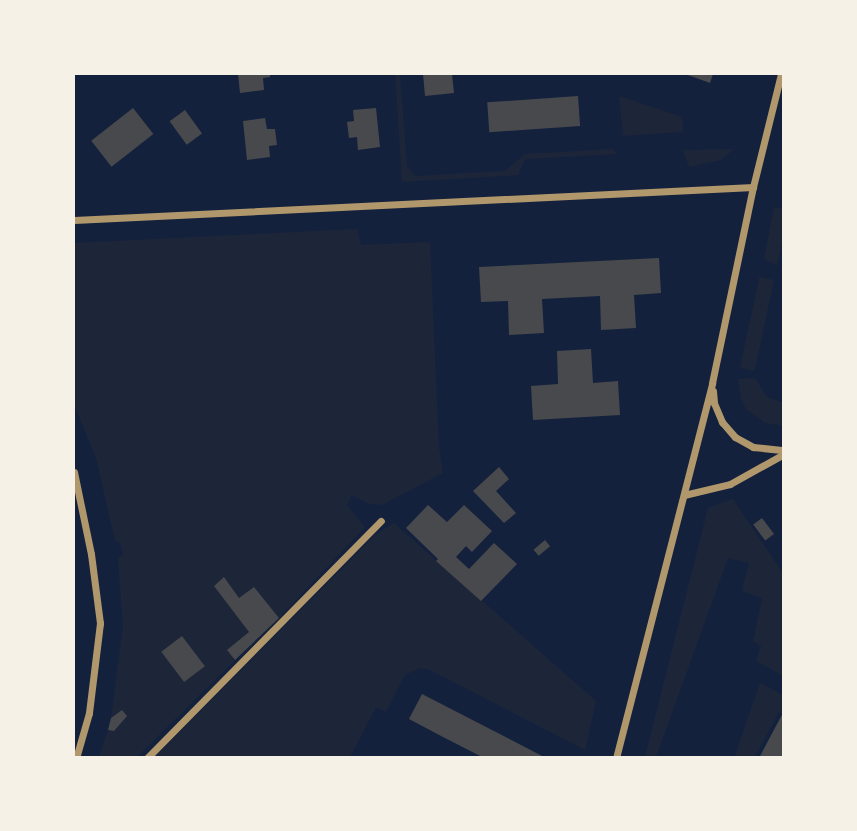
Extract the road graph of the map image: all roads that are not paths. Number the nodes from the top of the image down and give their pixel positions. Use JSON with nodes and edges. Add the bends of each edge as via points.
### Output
{"nodes":[{"id":1,"x":780,"y":74,"type":"edge"},
{"id":2,"x":753,"y":187,"type":"junction"},
{"id":3,"x":74,"y":220,"type":"edge"},
{"id":4,"x":712,"y":383,"type":"junction"},
{"id":5,"x":783,"y":452,"type":"edge"},
{"id":6,"x":74,"y":472,"type":"edge"},
{"id":7,"x":684,"y":495,"type":"junction"},
{"id":8,"x":381,"y":521,"type":"dead end"},
{"id":9,"x":76,"y":758,"type":"edge"},
{"id":10,"x":147,"y":758,"type":"edge"},
{"id":11,"x":616,"y":758,"type":"edge"}],
"edges":[{"from":1,"to":2,"type":"street"},
{"from":2,"to":3,"type":"street"},
{"from":2,"to":4,"type":"street"},
{"from":4,"to":5,"type":"street","via":[[722,422],[735,437],[753,447]]},
{"from":4,"to":7,"type":"street"},
{"from":5,"to":7,"type":"street","via":[[730,484]]},
{"from":6,"to":9,"type":"street","via":[[100,623],[89,713]]},
{"from":7,"to":11,"type":"street"},
{"from":8,"to":10,"type":"street"}]}
